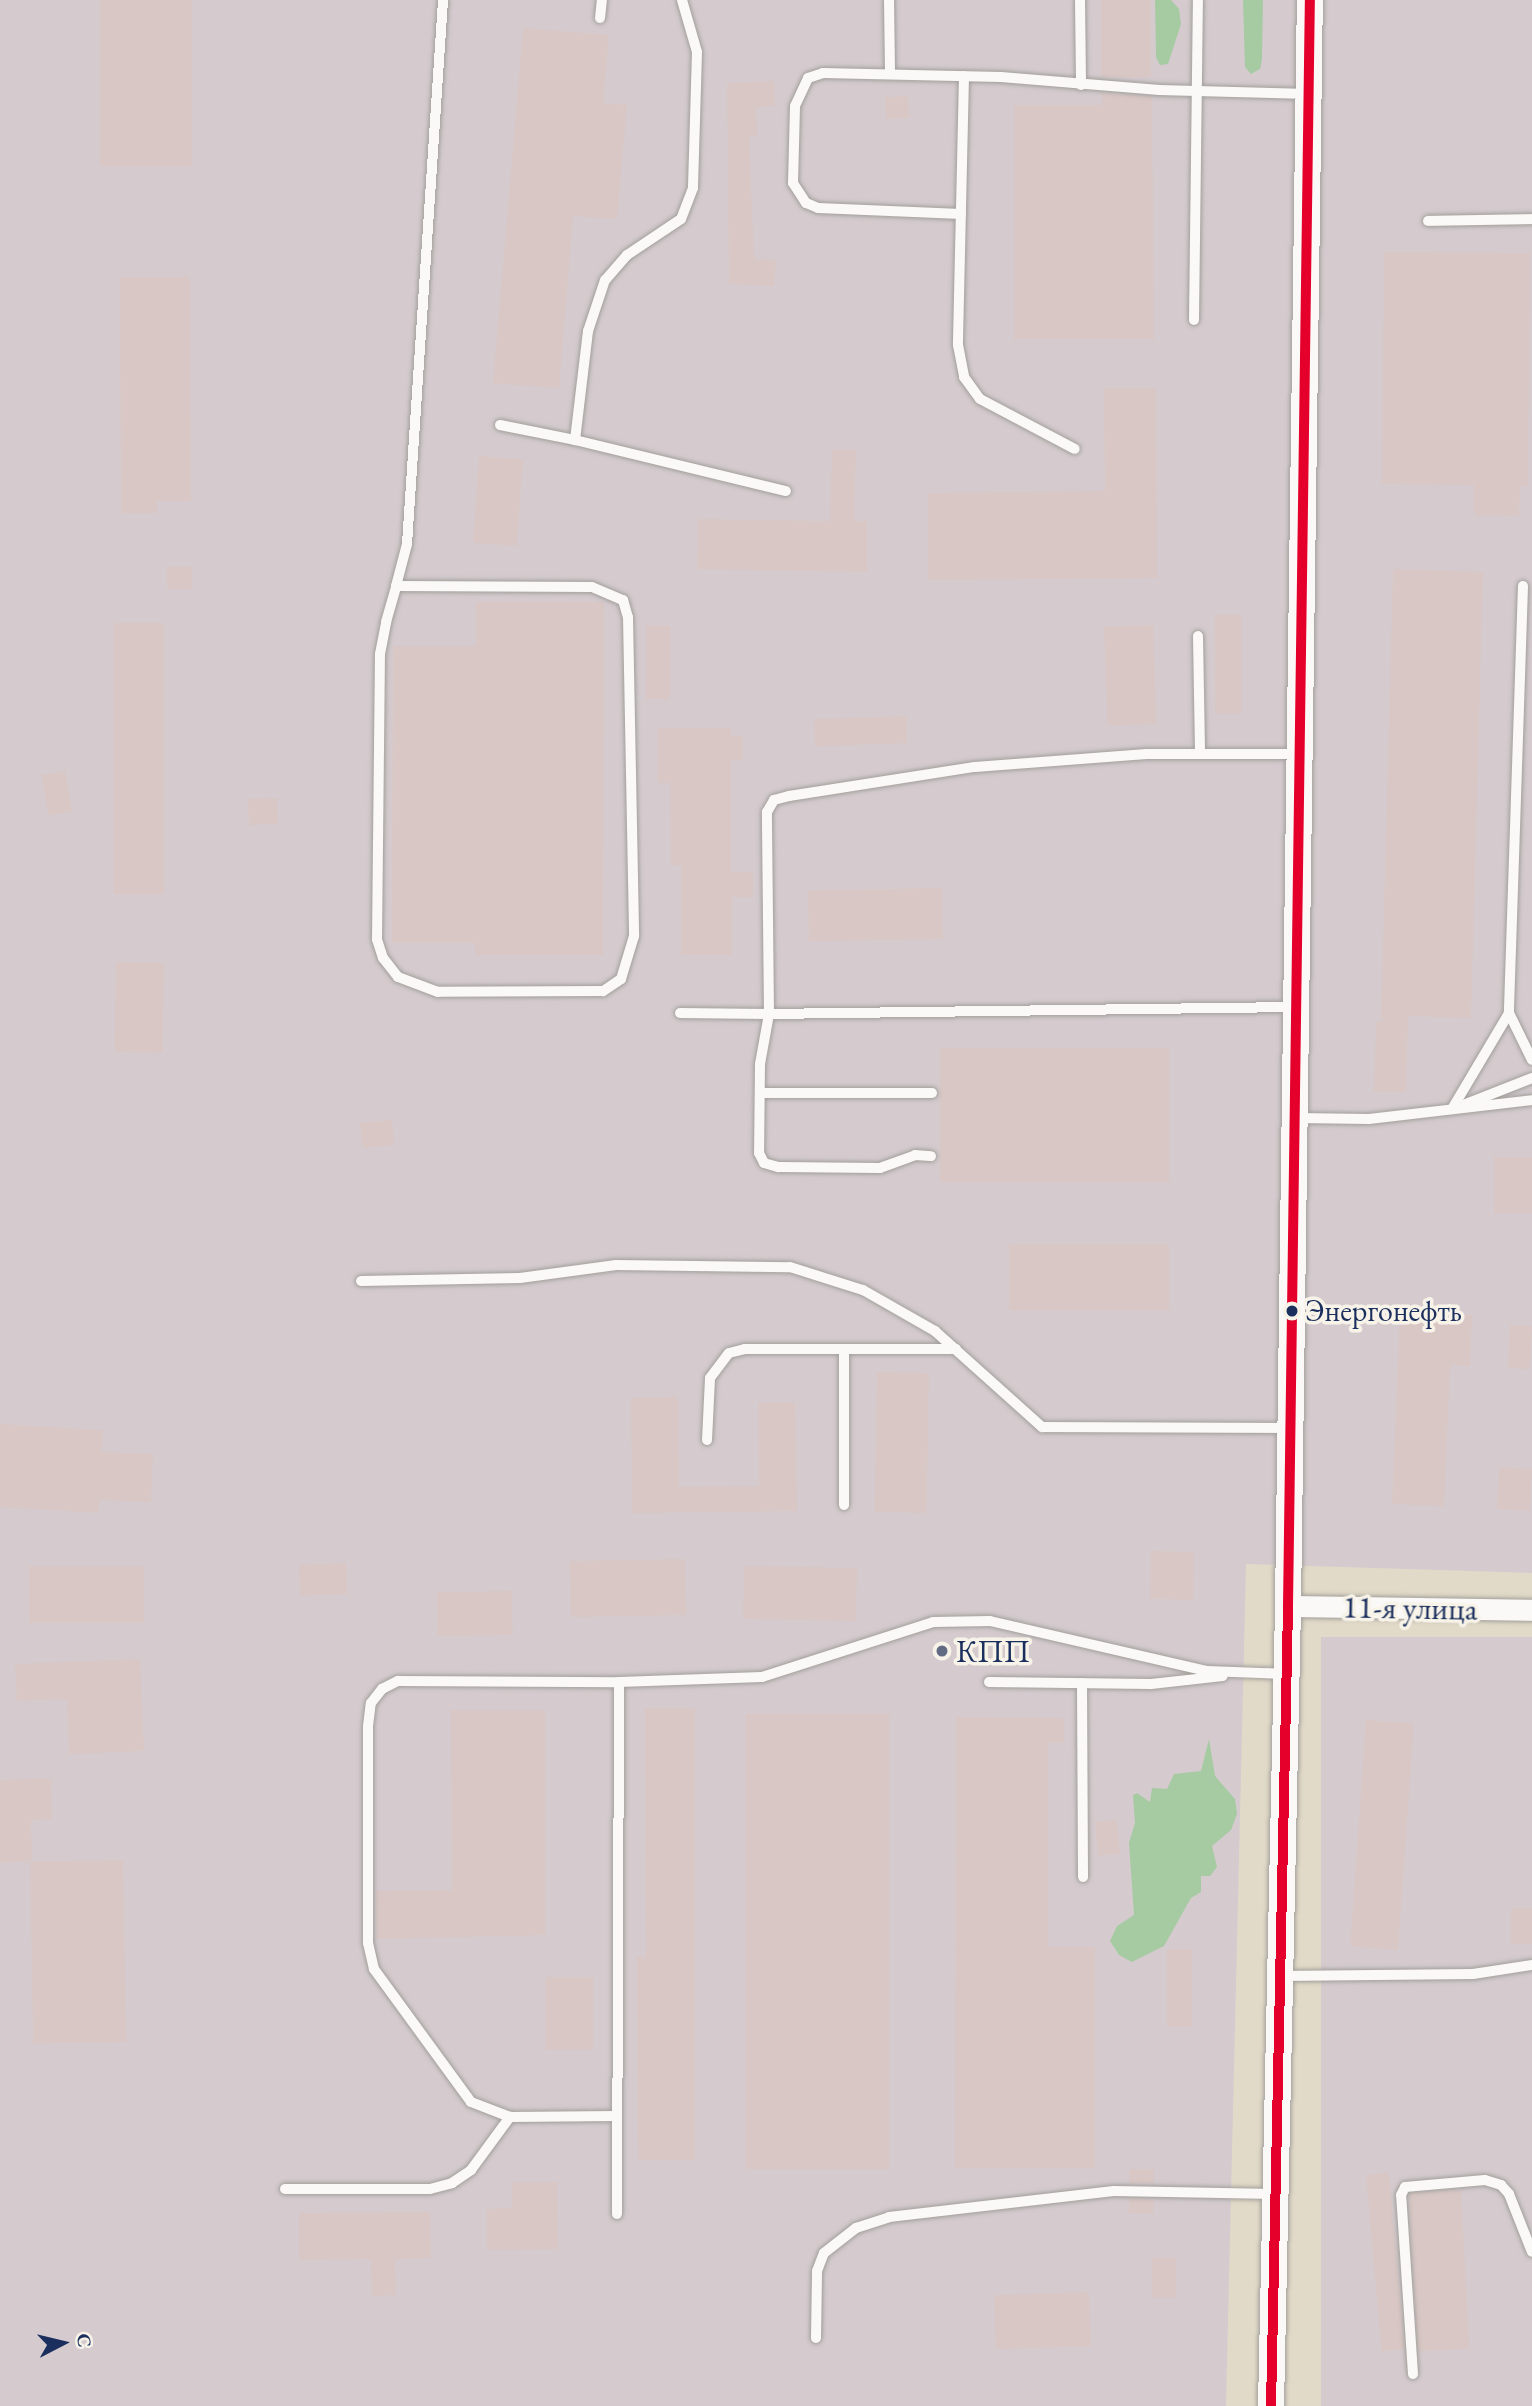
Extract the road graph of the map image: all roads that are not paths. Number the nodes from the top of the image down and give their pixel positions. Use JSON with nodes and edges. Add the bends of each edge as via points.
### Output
{"nodes":[{"id":1,"x":443,"y":0,"type":"edge"},
{"id":2,"x":602,"y":0,"type":"edge"},
{"id":3,"x":682,"y":0,"type":"edge"},
{"id":4,"x":889,"y":0,"type":"edge"},
{"id":5,"x":1080,"y":0,"type":"edge"},
{"id":6,"x":1198,"y":0,"type":"edge"},
{"id":7,"x":1310,"y":0,"type":"edge"},
{"id":8,"x":600,"y":18,"type":"dead end"},
{"id":9,"x":890,"y":74,"type":"junction"},
{"id":10,"x":964,"y":76,"type":"junction"},
{"id":11,"x":1081,"y":85,"type":"junction"},
{"id":12,"x":1198,"y":92,"type":"junction"},
{"id":13,"x":1309,"y":94,"type":"junction"},
{"id":14,"x":961,"y":214,"type":"junction"},
{"id":15,"x":1532,"y":219,"type":"edge"},
{"id":16,"x":1428,"y":221,"type":"dead end"},
{"id":17,"x":1194,"y":320,"type":"dead end"},
{"id":18,"x":500,"y":425,"type":"dead end"},
{"id":19,"x":575,"y":440,"type":"junction"},
{"id":20,"x":1075,"y":449,"type":"dead end"},
{"id":21,"x":786,"y":491,"type":"dead end"},
{"id":22,"x":396,"y":586,"type":"junction"},
{"id":23,"x":1523,"y":586,"type":"dead end"},
{"id":24,"x":1198,"y":636,"type":"dead end"},
{"id":25,"x":1200,"y":754,"type":"junction"},
{"id":26,"x":1299,"y":754,"type":"junction"},
{"id":27,"x":1294,"y":1007,"type":"junction"},
{"id":28,"x":680,"y":1013,"type":"dead end"},
{"id":29,"x":1509,"y":1013,"type":"junction"},
{"id":30,"x":769,"y":1014,"type":"junction"},
{"id":31,"x":1532,"y":1060,"type":"edge"},
{"id":32,"x":1532,"y":1078,"type":"edge"},
{"id":33,"x":760,"y":1093,"type":"junction"},
{"id":34,"x":932,"y":1093,"type":"dead end"},
{"id":35,"x":1532,"y":1100,"type":"edge"},
{"id":36,"x":1452,"y":1110,"type":"junction"},
{"id":37,"x":1293,"y":1118,"type":"junction"},
{"id":38,"x":931,"y":1156,"type":"dead end"},
{"id":39,"x":361,"y":1281,"type":"dead end"},
{"id":40,"x":844,"y":1349,"type":"junction"},
{"id":41,"x":956,"y":1349,"type":"junction"},
{"id":42,"x":1290,"y":1428,"type":"junction"},
{"id":43,"x":707,"y":1440,"type":"dead end"},
{"id":44,"x":844,"y":1505,"type":"dead end"},
{"id":45,"x":1288,"y":1606,"type":"junction"},
{"id":46,"x":1532,"y":1610,"type":"edge"},
{"id":47,"x":1233,"y":1674,"type":"junction"},
{"id":48,"x":1287,"y":1674,"type":"junction"},
{"id":49,"x":619,"y":1682,"type":"junction"},
{"id":50,"x":989,"y":1682,"type":"dead end"},
{"id":51,"x":1082,"y":1683,"type":"junction"},
{"id":52,"x":1083,"y":1877,"type":"dead end"},
{"id":53,"x":1532,"y":1965,"type":"edge"},
{"id":54,"x":1280,"y":1976,"type":"junction"},
{"id":55,"x":617,"y":2116,"type":"junction"},
{"id":56,"x":510,"y":2117,"type":"junction"},
{"id":57,"x":285,"y":2189,"type":"dead end"},
{"id":58,"x":1276,"y":2194,"type":"junction"},
{"id":59,"x":617,"y":2214,"type":"dead end"},
{"id":60,"x":1532,"y":2252,"type":"edge"},
{"id":61,"x":816,"y":2338,"type":"dead end"},
{"id":62,"x":1413,"y":2374,"type":"dead end"},
{"id":63,"x":1271,"y":2406,"type":"edge"}],
"edges":[{"from":1,"to":22,"type":"lane","via":[[407,544]]},
{"from":2,"to":8,"type":"lane"},
{"from":3,"to":19,"type":"lane","via":[[697,52],[693,188],[681,219],[627,255],[605,280],[588,331]]},
{"from":4,"to":9,"type":"lane"},
{"from":5,"to":11,"type":"lane"},
{"from":6,"to":12,"type":"lane"},
{"from":7,"to":13,"type":"street"},
{"from":9,"to":10,"type":"lane"},
{"from":9,"to":14,"type":"lane","via":[[823,73],[808,78],[795,106],[793,183],[797,194],[818,208]]},
{"from":10,"to":11,"type":"lane"},
{"from":10,"to":14,"type":"lane"},
{"from":11,"to":12,"type":"lane"},
{"from":12,"to":13,"type":"lane"},
{"from":12,"to":17,"type":"lane"},
{"from":13,"to":26,"type":"street"},
{"from":14,"to":20,"type":"lane","via":[[958,345],[964,377],[980,399]]},
{"from":15,"to":16,"type":"lane"},
{"from":18,"to":19,"type":"lane"},
{"from":19,"to":21,"type":"lane"},
{"from":22,"to":22,"type":"lane","via":[[380,654],[377,939],[383,958],[398,977],[438,992],[603,991],[621,979],[634,936],[628,617],[623,600],[592,587]]},
{"from":23,"to":29,"type":"lane"},
{"from":24,"to":25,"type":"lane"},
{"from":25,"to":26,"type":"lane"},
{"from":25,"to":30,"type":"lane","via":[[975,767],[774,800],[767,812]]},
{"from":26,"to":27,"type":"street"},
{"from":27,"to":30,"type":"lane"},
{"from":27,"to":37,"type":"street"},
{"from":28,"to":30,"type":"lane"},
{"from":29,"to":31,"type":"lane"},
{"from":29,"to":36,"type":"lane"},
{"from":30,"to":33,"type":"lane"},
{"from":32,"to":36,"type":"lane"},
{"from":33,"to":34,"type":"lane"},
{"from":33,"to":38,"type":"lane","via":[[759,1153],[764,1163],[880,1168],[915,1155]]},
{"from":35,"to":36,"type":"lane"},
{"from":36,"to":37,"type":"lane","via":[[1369,1119]]},
{"from":37,"to":42,"type":"street"},
{"from":39,"to":41,"type":"lane","via":[[520,1278],[616,1265],[771,1264],[863,1290]]},
{"from":40,"to":41,"type":"lane"},
{"from":40,"to":43,"type":"lane","via":[[729,1353],[710,1378]]},
{"from":40,"to":44,"type":"lane"},
{"from":41,"to":42,"type":"lane","via":[[1030,1421],[1042,1427]]},
{"from":42,"to":45,"type":"street"},
{"from":45,"to":46,"type":"street","name":"11-я улица"},
{"from":45,"to":48,"type":"street"},
{"from":47,"to":48,"type":"lane"},
{"from":47,"to":49,"type":"lane","via":[[990,1621],[933,1622],[762,1677]]},
{"from":47,"to":51,"type":"lane","via":[[1151,1684]]},
{"from":48,"to":54,"type":"street"},
{"from":49,"to":55,"type":"lane"},
{"from":49,"to":56,"type":"lane","via":[[398,1681],[382,1689],[371,1703],[368,1943],[374,1969],[471,2102]]},
{"from":50,"to":51,"type":"lane"},
{"from":51,"to":52,"type":"lane"},
{"from":53,"to":54,"type":"lane","via":[[1473,1974]]},
{"from":54,"to":58,"type":"street"},
{"from":55,"to":56,"type":"lane"},
{"from":55,"to":59,"type":"lane"},
{"from":56,"to":57,"type":"lane","via":[[471,2170],[452,2183],[430,2189]]},
{"from":58,"to":61,"type":"lane","via":[[1114,2191],[889,2217],[856,2228],[824,2253],[817,2271]]},
{"from":58,"to":63,"type":"street"},
{"from":60,"to":62,"type":"lane","via":[[1501,2185],[1485,2180],[1405,2187],[1401,2195]]}]}
